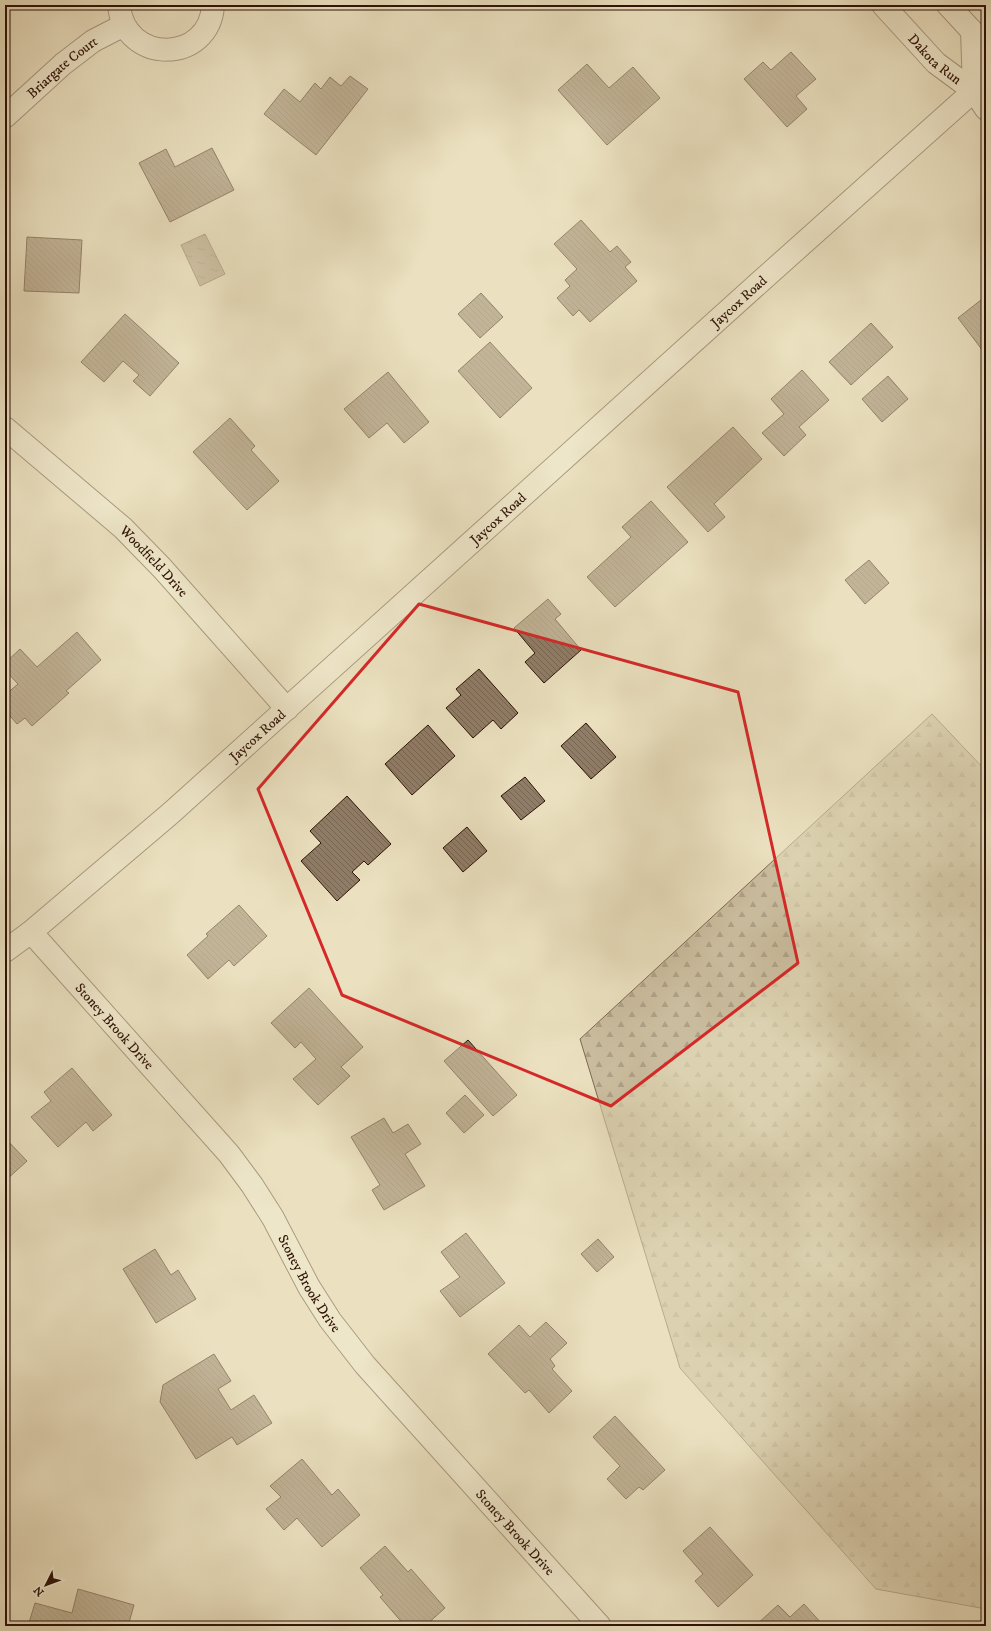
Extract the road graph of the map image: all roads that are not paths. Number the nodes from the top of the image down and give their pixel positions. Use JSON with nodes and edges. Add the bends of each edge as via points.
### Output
{"nodes":[{"id":1,"x":212,"y":5,"type":"edge"},
{"id":2,"x":883,"y":5,"type":"edge"},
{"id":3,"x":948,"y":5,"type":"edge"},
{"id":4,"x":122,"y":15,"type":"edge"},
{"id":5,"x":980,"y":86,"type":"edge"},
{"id":6,"x":986,"y":109,"type":"edge"},
{"id":7,"x":5,"y":117,"type":"edge"},
{"id":8,"x":5,"y":428,"type":"edge"},
{"id":9,"x":287,"y":709,"type":"junction"},
{"id":10,"x":31,"y":932,"type":"junction"},
{"id":11,"x":5,"y":951,"type":"edge"},
{"id":12,"x":600,"y":1626,"type":"edge"}],
"edges":[{"from":1,"to":4,"type":"street","name":"Briargate Court","via":[[204,31],[190,43],[174,49],[162,50],[135,39]]},
{"from":2,"to":5,"type":"street","name":"Dakota Run","via":[[936,63]]},
{"from":3,"to":5,"type":"street","name":"Dakota Run","via":[[972,31]]},
{"from":4,"to":7,"type":"street","name":"Briargate Court"},
{"from":5,"to":6,"type":"street"},
{"from":5,"to":9,"type":"street","name":"Jaycox Road"},
{"from":8,"to":9,"type":"street","name":"Woodfield Drive","via":[[123,528],[162,568]]},
{"from":9,"to":10,"type":"street","name":"Jaycox Road","via":[[171,813]]},
{"from":10,"to":11,"type":"street","name":"Jaycox Road"},
{"from":10,"to":12,"type":"street","name":"Stoney Brook Drive","via":[[229,1154],[273,1218],[309,1287],[330,1320],[366,1365]]}]}
